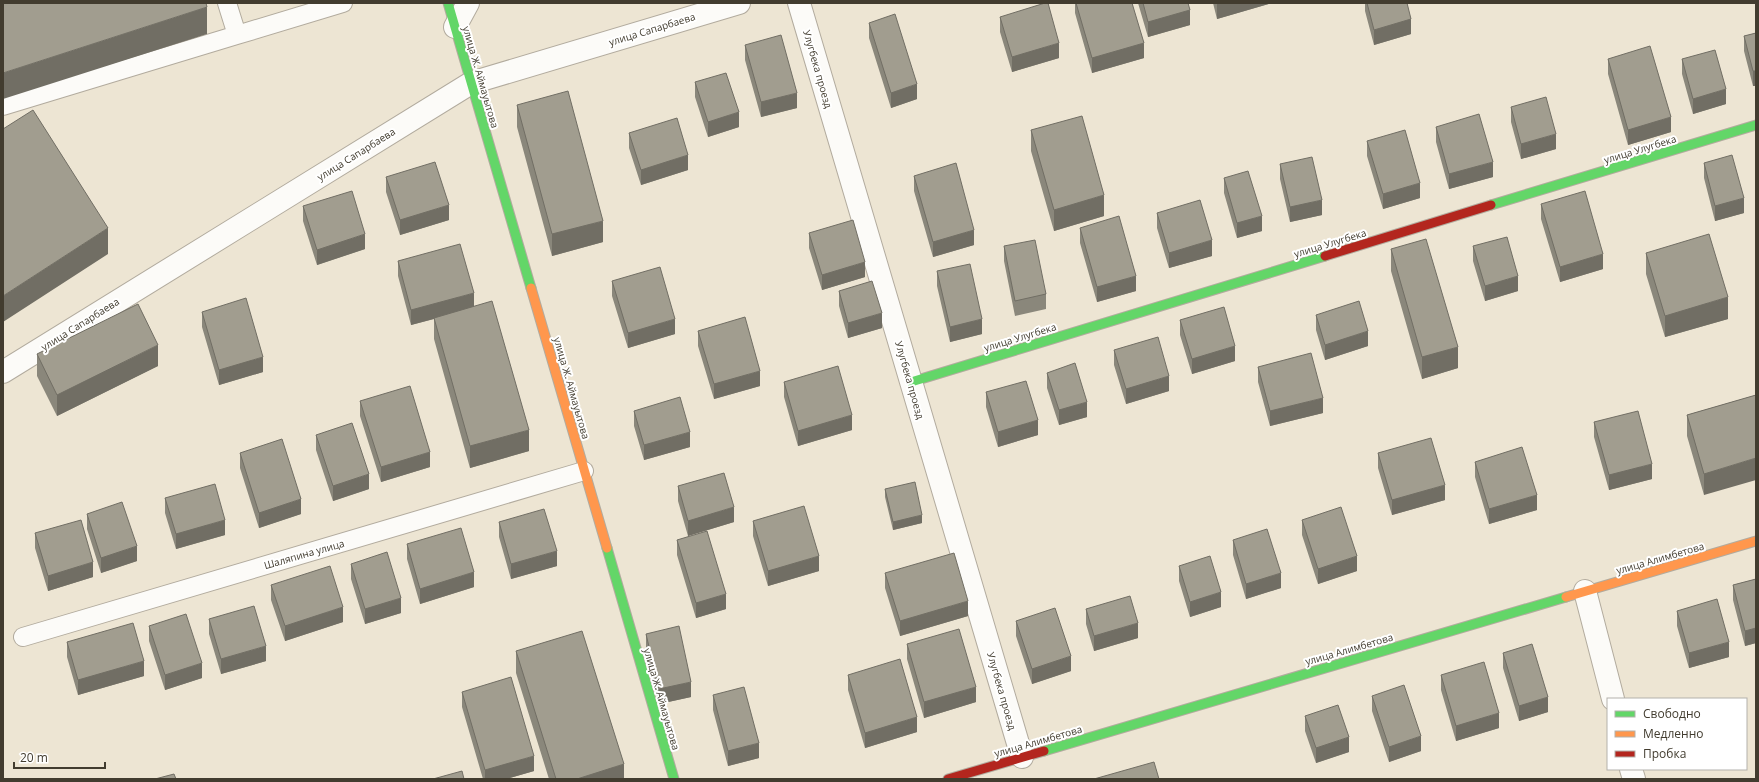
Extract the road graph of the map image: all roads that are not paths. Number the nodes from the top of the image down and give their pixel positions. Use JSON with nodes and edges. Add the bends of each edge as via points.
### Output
{"nodes":[{"id":1,"x":227,"y":3,"type":"edge"},
{"id":2,"x":343,"y":3,"type":"edge"},
{"id":3,"x":448,"y":3,"type":"edge"},
{"id":4,"x":468,"y":3,"type":"edge"},
{"id":5,"x":739,"y":3,"type":"edge"},
{"id":6,"x":799,"y":3,"type":"edge"},
{"id":7,"x":455,"y":27,"type":"junction"},
{"id":8,"x":237,"y":35,"type":"junction"},
{"id":9,"x":471,"y":83,"type":"junction"},
{"id":10,"x":3,"y":106,"type":"edge"},
{"id":11,"x":1756,"y":125,"type":"edge"},
{"id":12,"x":3,"y":372,"type":"edge"},
{"id":13,"x":911,"y":382,"type":"junction"},
{"id":14,"x":584,"y":471,"type":"junction"},
{"id":15,"x":1756,"y":540,"type":"edge"},
{"id":16,"x":1585,"y":591,"type":"junction"},
{"id":17,"x":23,"y":637,"type":"dead end"},
{"id":18,"x":1613,"y":698,"type":"edge"},
{"id":19,"x":1022,"y":757,"type":"junction"},
{"id":20,"x":674,"y":779,"type":"edge"},
{"id":21,"x":948,"y":779,"type":"edge"}],
"edges":[{"from":1,"to":8,"type":"lane"},
{"from":2,"to":8,"type":"lane"},
{"from":3,"to":7,"type":"street","name":"улица Ж. Аймауытова"},
{"from":4,"to":7,"type":"street"},
{"from":5,"to":9,"type":"street","name":"улица Сапарбаева"},
{"from":6,"to":13,"type":"street","name":"Улугбека проезд"},
{"from":7,"to":9,"type":"street","name":"улица Ж. Аймауытова"},
{"from":8,"to":10,"type":"lane"},
{"from":9,"to":12,"type":"street","name":"улица Сапарбаева"},
{"from":9,"to":14,"type":"street","name":"улица Ж. Аймауытова"},
{"from":11,"to":13,"type":"street","name":"улица Улугбека"},
{"from":13,"to":19,"type":"street","name":"Улугбека проезд"},
{"from":14,"to":17,"type":"lane","name":"Шаляпина улица"},
{"from":14,"to":20,"type":"street","name":"улица Ж. Аймауытова"},
{"from":15,"to":16,"type":"street","name":"улица Алимбетова"},
{"from":16,"to":18,"type":"street"},
{"from":16,"to":19,"type":"street","name":"улица Алимбетова"},
{"from":19,"to":21,"type":"street","name":"улица Алимбетова"}]}
